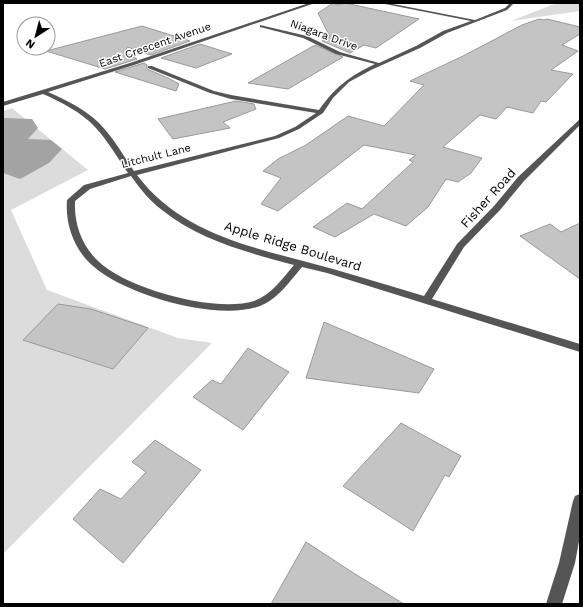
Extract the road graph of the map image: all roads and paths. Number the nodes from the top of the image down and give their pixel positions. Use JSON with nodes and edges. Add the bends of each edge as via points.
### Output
{"nodes":[{"id":1,"x":313,"y":3,"type":"edge"},
{"id":2,"x":382,"y":3,"type":"edge"},
{"id":3,"x":512,"y":3,"type":"edge"},
{"id":4,"x":476,"y":20,"type":"junction"},
{"id":5,"x":262,"y":26,"type":"dead end"},
{"id":6,"x":379,"y":64,"type":"junction"},
{"id":7,"x":150,"y":67,"type":"dead end"},
{"id":8,"x":44,"y":92,"type":"junction"},
{"id":9,"x":3,"y":104,"type":"edge"},
{"id":10,"x":320,"y":112,"type":"junction"},
{"id":11,"x":580,"y":121,"type":"edge"},
{"id":12,"x":133,"y":174,"type":"junction"},
{"id":13,"x":300,"y":264,"type":"junction"},
{"id":14,"x":426,"y":301,"type":"junction"},
{"id":15,"x":580,"y":348,"type":"edge"},
{"id":16,"x":580,"y":501,"type":"edge"},
{"id":17,"x":554,"y":604,"type":"edge"}],
"edges":[{"from":1,"to":8,"type":"street","name":"East Crescent Avenue"},
{"from":2,"to":4,"type":"street"},
{"from":3,"to":4,"type":"street","name":"Litchult Lane","via":[[506,9]]},
{"from":4,"to":6,"type":"street","name":"Litchult Lane"},
{"from":5,"to":6,"type":"street","name":"Niagara Drive","via":[[305,37],[338,53]]},
{"from":6,"to":10,"type":"street","name":"Litchult Lane","via":[[347,81]]},
{"from":7,"to":10,"type":"street","via":[[212,92]]},
{"from":8,"to":9,"type":"street","name":"East Crescent Avenue"},
{"from":8,"to":12,"type":"street","name":"Apple Ridge Boulevard","via":[[82,113],[97,126]]},
{"from":10,"to":12,"type":"street","name":"Litchult Lane","via":[[297,128],[277,137]]},
{"from":11,"to":14,"type":"street","name":"Fisher Road","via":[[521,179],[460,246]]},
{"from":12,"to":13,"type":"street","name":"Apple Ridge Boulevard","via":[[166,209],[194,226],[224,239]]},
{"from":12,"to":13,"type":"street","name":"Litchult Lane","via":[[87,187],[71,200],[70,207],[73,230],[82,247],[96,265],[120,279],[154,294],[190,303],[214,308],[239,306],[255,304],[271,295]]},
{"from":13,"to":14,"type":"street","name":"Apple Ridge Boulevard"},
{"from":14,"to":15,"type":"street","name":"Apple Ridge Boulevard"},
{"from":16,"to":17,"type":"street","via":[[568,563]]}]}
